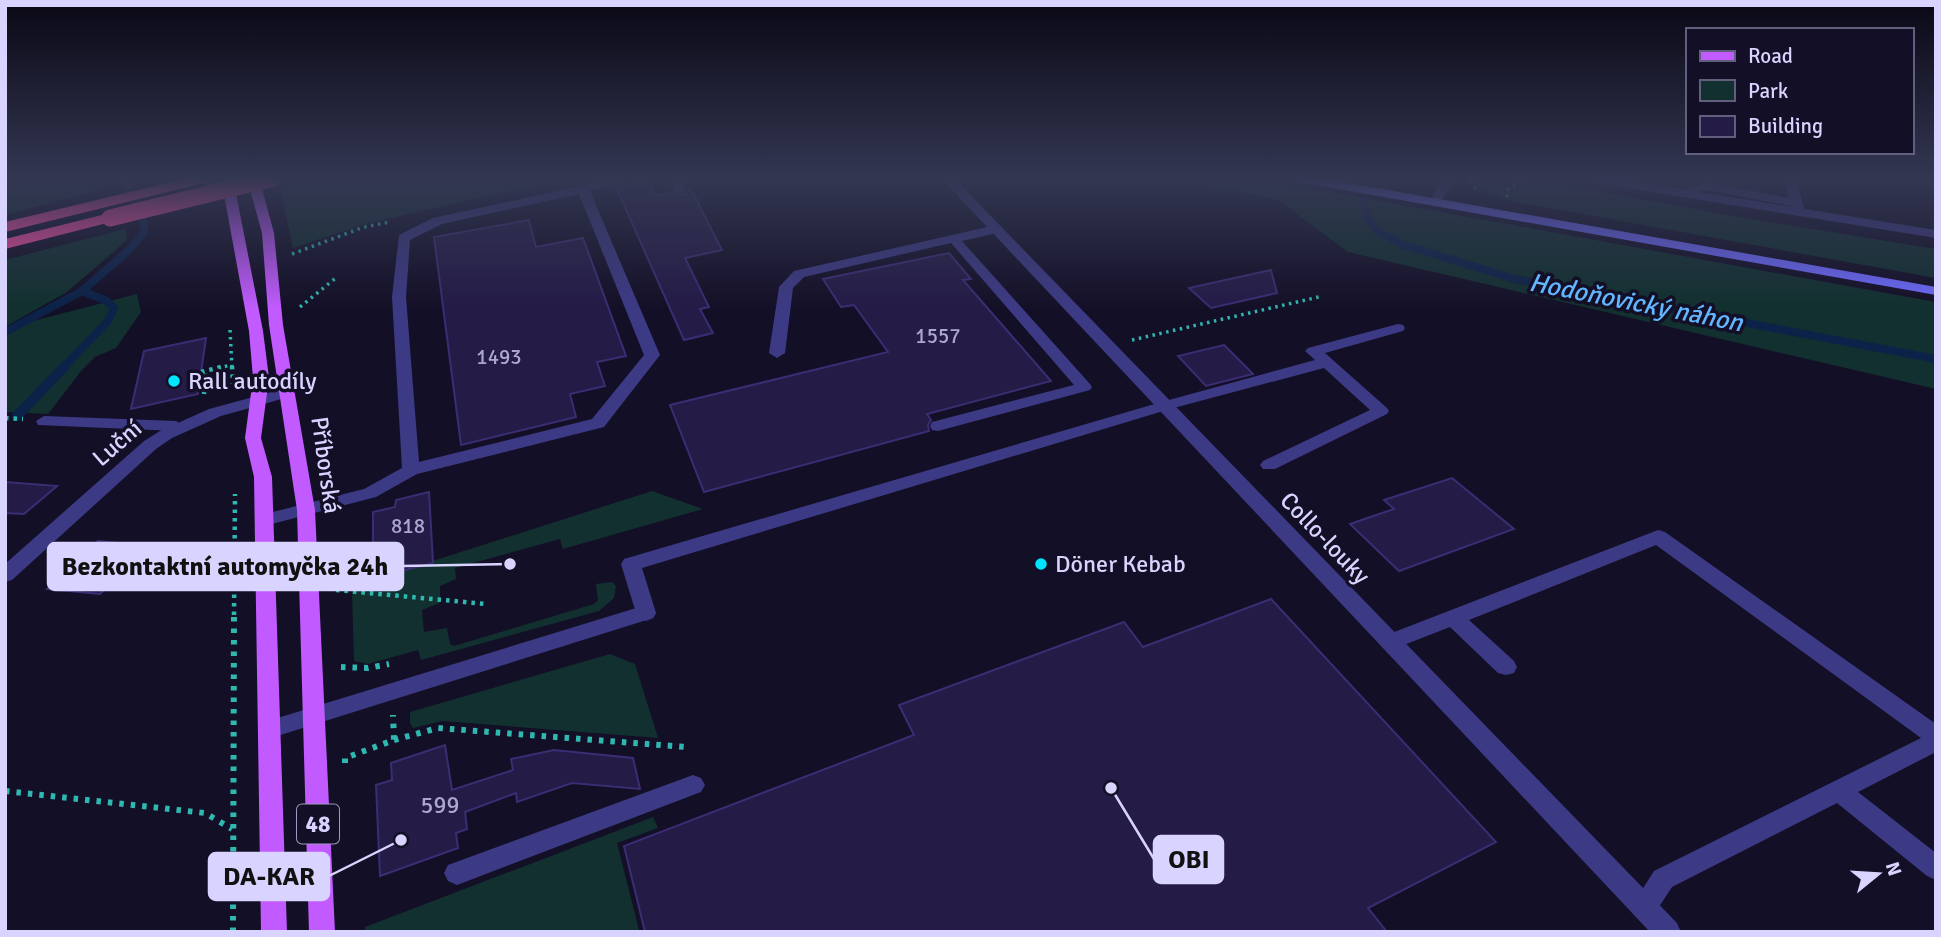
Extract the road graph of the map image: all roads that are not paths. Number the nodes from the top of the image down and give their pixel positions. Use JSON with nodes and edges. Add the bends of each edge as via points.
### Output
{"nodes":[{"id":1,"x":38,"y":222,"type":"edge"},
{"id":2,"x":73,"y":222,"type":"edge"},
{"id":3,"x":235,"y":222,"type":"edge"},
{"id":4,"x":265,"y":222,"type":"edge"},
{"id":5,"x":437,"y":222,"type":"edge"},
{"id":6,"x":597,"y":222,"type":"edge"},
{"id":7,"x":989,"y":222,"type":"edge"},
{"id":8,"x":1547,"y":222,"type":"edge"},
{"id":9,"x":1871,"y":222,"type":"edge"},
{"id":10,"x":5,"y":227,"type":"edge"},
{"id":11,"x":996,"y":229,"type":"junction"},
{"id":12,"x":1936,"y":234,"type":"edge"},
{"id":13,"x":954,"y":239,"type":"junction"},
{"id":14,"x":5,"y":244,"type":"edge"},
{"id":15,"x":1936,"y":291,"type":"edge"},
{"id":16,"x":1398,"y":328,"type":"dead end"},
{"id":17,"x":777,"y":353,"type":"dead end"},
{"id":18,"x":1327,"y":362,"type":"junction"},
{"id":19,"x":286,"y":393,"type":"junction"},
{"id":20,"x":257,"y":400,"type":"junction"},
{"id":21,"x":1164,"y":405,"type":"junction"},
{"id":22,"x":44,"y":421,"type":"dead end"},
{"id":23,"x":176,"y":426,"type":"junction"},
{"id":24,"x":938,"y":426,"type":"dead end"},
{"id":25,"x":1269,"y":465,"type":"dead end"},
{"id":26,"x":411,"y":470,"type":"junction"},
{"id":27,"x":306,"y":510,"type":"junction"},
{"id":28,"x":264,"y":520,"type":"junction"},
{"id":29,"x":5,"y":575,"type":"edge"},
{"id":30,"x":1454,"y":618,"type":"junction"},
{"id":31,"x":1391,"y":642,"type":"junction"},
{"id":32,"x":1506,"y":667,"type":"dead end"},
{"id":33,"x":314,"y":715,"type":"junction"},
{"id":34,"x":271,"y":729,"type":"junction"},
{"id":35,"x":1936,"y":739,"type":"edge"},
{"id":36,"x":693,"y":785,"type":"dead end"},
{"id":37,"x":1838,"y":790,"type":"junction"},
{"id":38,"x":1936,"y":868,"type":"edge"},
{"id":39,"x":457,"y":873,"type":"dead end"},
{"id":40,"x":1644,"y":907,"type":"junction"},
{"id":41,"x":274,"y":932,"type":"edge"},
{"id":42,"x":322,"y":932,"type":"edge"},
{"id":43,"x":1668,"y":932,"type":"edge"}],
"edges":[{"from":1,"to":10,"type":"highway"},
{"from":2,"to":14,"type":"highway"},
{"from":3,"to":20,"type":"main road","number":"48","via":[[256,331],[261,378]]},
{"from":4,"to":19,"type":"main road","name":"Příborská","number":"48"},
{"from":5,"to":26,"type":"street","via":[[404,238],[399,297]]},
{"from":6,"to":26,"type":"street","via":[[652,355],[598,423]]},
{"from":7,"to":11,"type":"street","name":"Collo-louky"},
{"from":8,"to":15,"type":"main road"},
{"from":9,"to":12,"type":"street"},
{"from":11,"to":13,"type":"street"},
{"from":11,"to":21,"type":"street","name":"Collo-louky"},
{"from":13,"to":17,"type":"street","via":[[799,274],[786,287]]},
{"from":13,"to":24,"type":"street","via":[[1084,387]]},
{"from":16,"to":18,"type":"street","via":[[1313,351]]},
{"from":18,"to":21,"type":"street"},
{"from":18,"to":25,"type":"street","via":[[1381,411]]},
{"from":19,"to":20,"type":"street","name":"Luční"},
{"from":19,"to":27,"type":"main road","name":"Příborská","number":"48"},
{"from":20,"to":23,"type":"street","name":"Luční"},
{"from":20,"to":28,"type":"main road","number":"48","via":[[253,438],[262,477]]},
{"from":21,"to":31,"type":"street","name":"Collo-louky"},
{"from":21,"to":33,"type":"street","via":[[631,564],[646,613]]},
{"from":22,"to":23,"type":"street"},
{"from":23,"to":29,"type":"street","name":"Luční"},
{"from":26,"to":27,"type":"street","via":[[370,493]]},
{"from":27,"to":28,"type":"street"},
{"from":27,"to":33,"type":"main road","name":"Příborská","number":"48"},
{"from":28,"to":34,"type":"main road","number":"48"},
{"from":30,"to":31,"type":"street"},
{"from":30,"to":32,"type":"street"},
{"from":30,"to":35,"type":"street","via":[[1658,537]]},
{"from":31,"to":40,"type":"street","name":"Collo-louky"},
{"from":33,"to":34,"type":"street"},
{"from":33,"to":42,"type":"main road","name":"Příborská","number":"48"},
{"from":34,"to":41,"type":"main road","number":"48"},
{"from":35,"to":37,"type":"street"},
{"from":36,"to":39,"type":"street"},
{"from":37,"to":38,"type":"street"},
{"from":37,"to":40,"type":"street","via":[[1663,878]]},
{"from":40,"to":43,"type":"street","name":"Collo-louky"}]}
